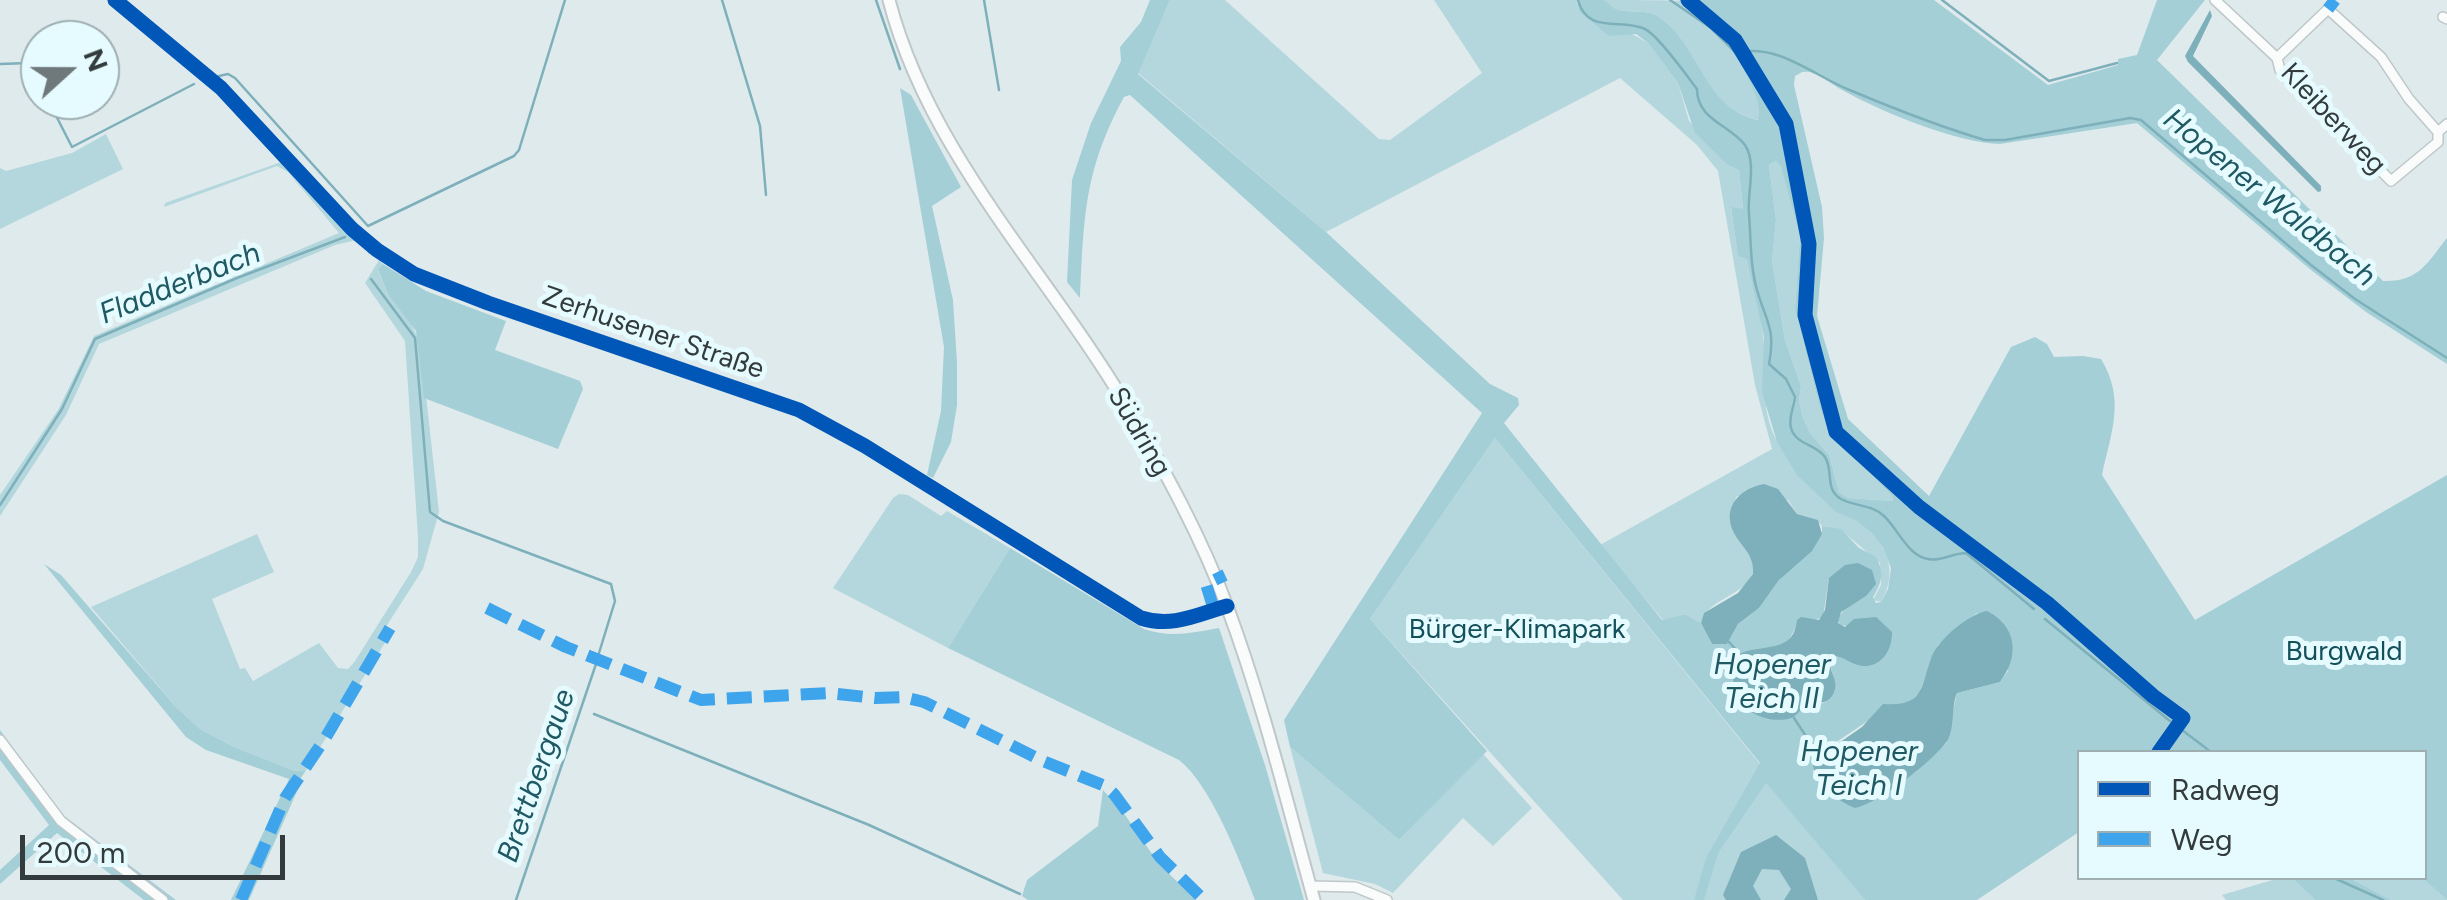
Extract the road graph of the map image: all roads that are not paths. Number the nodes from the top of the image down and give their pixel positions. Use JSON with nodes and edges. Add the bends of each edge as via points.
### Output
{"nodes":[{"id":1,"x":116,"y":0,"type":"edge"},
{"id":2,"x":890,"y":0,"type":"edge"},
{"id":3,"x":2214,"y":0,"type":"edge"},
{"id":4,"x":2277,"y":58,"type":"junction"},
{"id":5,"x":2447,"y":124,"type":"edge"},
{"id":6,"x":2438,"y":132,"type":"junction"},
{"id":7,"x":1227,"y":606,"type":"junction"},
{"id":8,"x":0,"y":740,"type":"edge"},
{"id":9,"x":1310,"y":886,"type":"junction"},
{"id":10,"x":163,"y":900,"type":"edge"},
{"id":11,"x":1314,"y":900,"type":"edge"},
{"id":12,"x":1386,"y":900,"type":"edge"}],
"edges":[{"from":1,"to":7,"type":"street","name":"Zerhusener Straße","via":[[221,88],[352,229],[414,274],[800,410],[1141,618],[1178,622]]},
{"from":2,"to":7,"type":"main road","name":"Südring","via":[[937,117],[1126,404]]},
{"from":3,"to":4,"type":"street","name":"Kleiberweg"},
{"from":4,"to":6,"type":"street","via":[[2328,9],[2381,57]]},
{"from":4,"to":6,"type":"street","name":"Kleiberweg","via":[[2280,70],[2391,181],[2438,142]]},
{"from":5,"to":6,"type":"street","name":"Kleiberweg"},
{"from":7,"to":9,"type":"main road","name":"Südring"},
{"from":8,"to":10,"type":"street","via":[[61,821]]},
{"from":9,"to":11,"type":"main road","name":"Südring"},
{"from":9,"to":12,"type":"street","via":[[1355,888]]}]}
